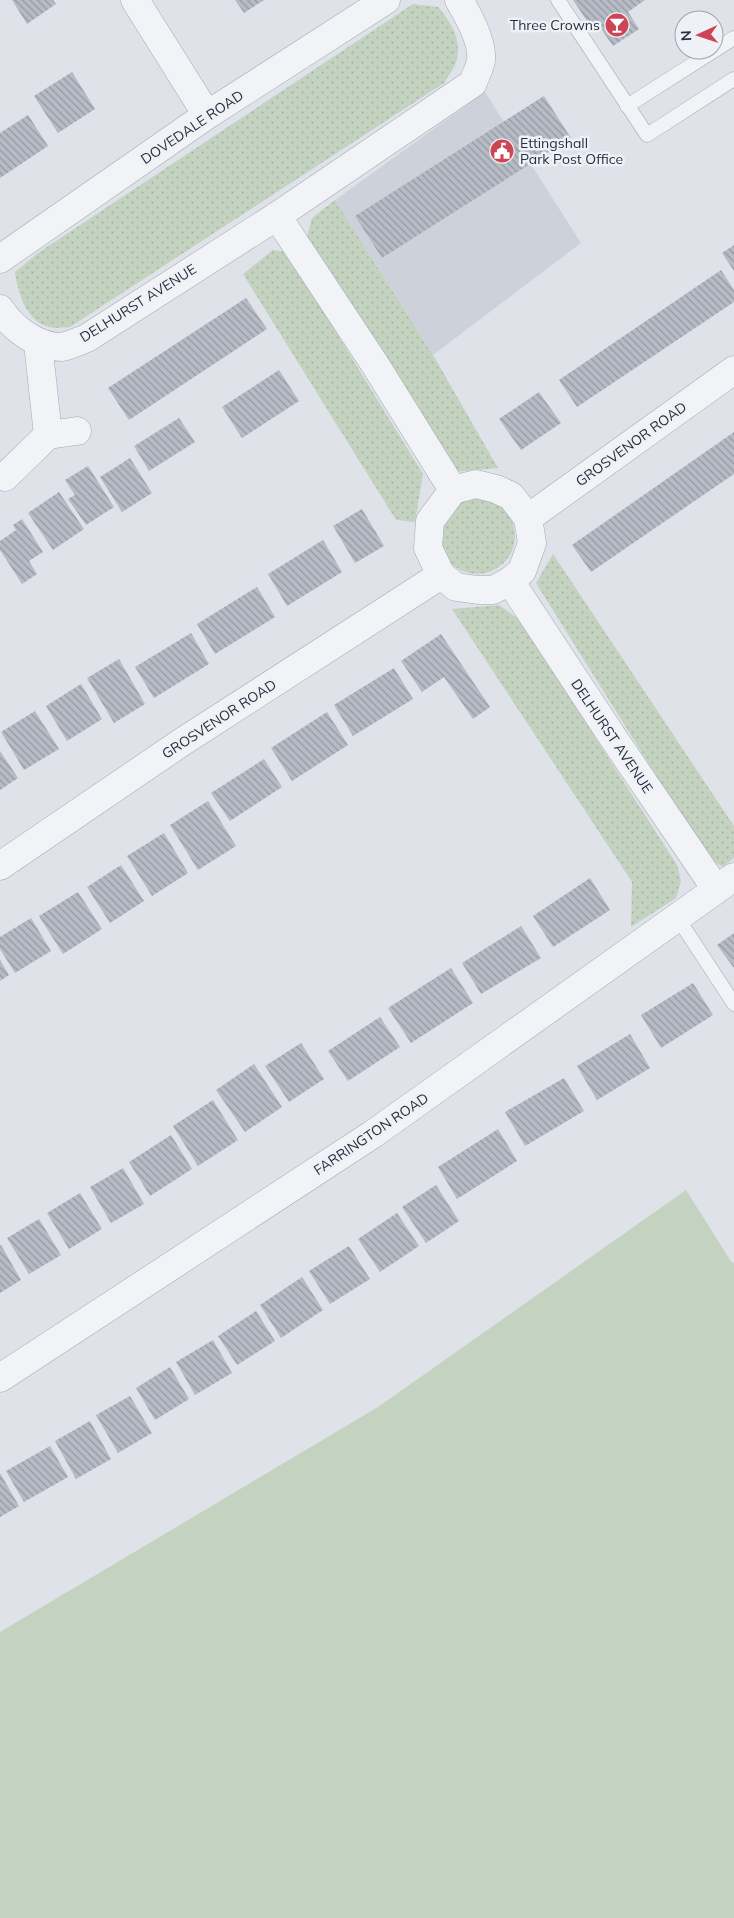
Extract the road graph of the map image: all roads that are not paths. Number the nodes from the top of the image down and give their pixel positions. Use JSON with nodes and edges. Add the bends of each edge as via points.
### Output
{"nodes":[{"id":1,"x":135,"y":0,"type":"edge"},
{"id":2,"x":386,"y":0,"type":"edge"},
{"id":3,"x":459,"y":0,"type":"edge"},
{"id":4,"x":558,"y":0,"type":"edge"},
{"id":5,"x":734,"y":38,"type":"edge"},
{"id":6,"x":734,"y":79,"type":"edge"},
{"id":7,"x":627,"y":106,"type":"junction"},
{"id":8,"x":207,"y":115,"type":"junction"},
{"id":9,"x":277,"y":216,"type":"junction"},
{"id":10,"x":0,"y":259,"type":"edge"},
{"id":11,"x":0,"y":309,"type":"edge"},
{"id":12,"x":38,"y":343,"type":"junction"},
{"id":13,"x":734,"y":370,"type":"edge"},
{"id":14,"x":77,"y":432,"type":"dead end"},
{"id":15,"x":48,"y":435,"type":"junction"},
{"id":16,"x":5,"y":477,"type":"dead end"},
{"id":17,"x":452,"y":490,"type":"junction"},
{"id":18,"x":528,"y":518,"type":"junction"},
{"id":19,"x":441,"y":575,"type":"junction"},
{"id":20,"x":510,"y":582,"type":"junction"},
{"id":21,"x":0,"y":866,"type":"edge"},
{"id":22,"x":725,"y":883,"type":"edge"},
{"id":23,"x":676,"y":917,"type":"junction"},
{"id":24,"x":734,"y":1004,"type":"edge"},
{"id":25,"x":0,"y":1378,"type":"edge"}],
"edges":[{"from":1,"to":8,"type":"street"},
{"from":2,"to":8,"type":"street","name":"DOVEDALE ROAD"},
{"from":3,"to":9,"type":"street","name":"DELHURST AVENUE","via":[[478,40],[481,60],[473,83]]},
{"from":4,"to":7,"type":"lane"},
{"from":5,"to":7,"type":"lane"},
{"from":6,"to":7,"type":"lane","via":[[647,135]]},
{"from":8,"to":10,"type":"street","name":"DOVEDALE ROAD"},
{"from":9,"to":12,"type":"street","name":"DELHURST AVENUE","via":[[87,338],[62,347]]},
{"from":9,"to":17,"type":"street","via":[[376,366]]},
{"from":11,"to":12,"type":"street","name":"DELHURST AVENUE","via":[[8,322]]},
{"from":12,"to":15,"type":"street"},
{"from":13,"to":18,"type":"street","name":"GROSVENOR ROAD"},
{"from":14,"to":15,"type":"street"},
{"from":15,"to":16,"type":"street"},
{"from":17,"to":18,"type":"street","via":[[476,484],[496,489],[511,496]]},
{"from":17,"to":19,"type":"street","via":[[430,522],[428,548]]},
{"from":18,"to":20,"type":"street","via":[[532,543],[522,571]]},
{"from":19,"to":20,"type":"street","via":[[456,587],[478,590],[493,590]]},
{"from":19,"to":21,"type":"street","name":"GROSVENOR ROAD","via":[[182,742]]},
{"from":20,"to":22,"type":"street","name":"DELHURST AVENUE","via":[[614,739]]},
{"from":22,"to":23,"type":"street","name":"FARRINGTON ROAD"},
{"from":23,"to":24,"type":"lane"},
{"from":23,"to":25,"type":"street","name":"FARRINGTON ROAD","via":[[373,1134]]}]}
